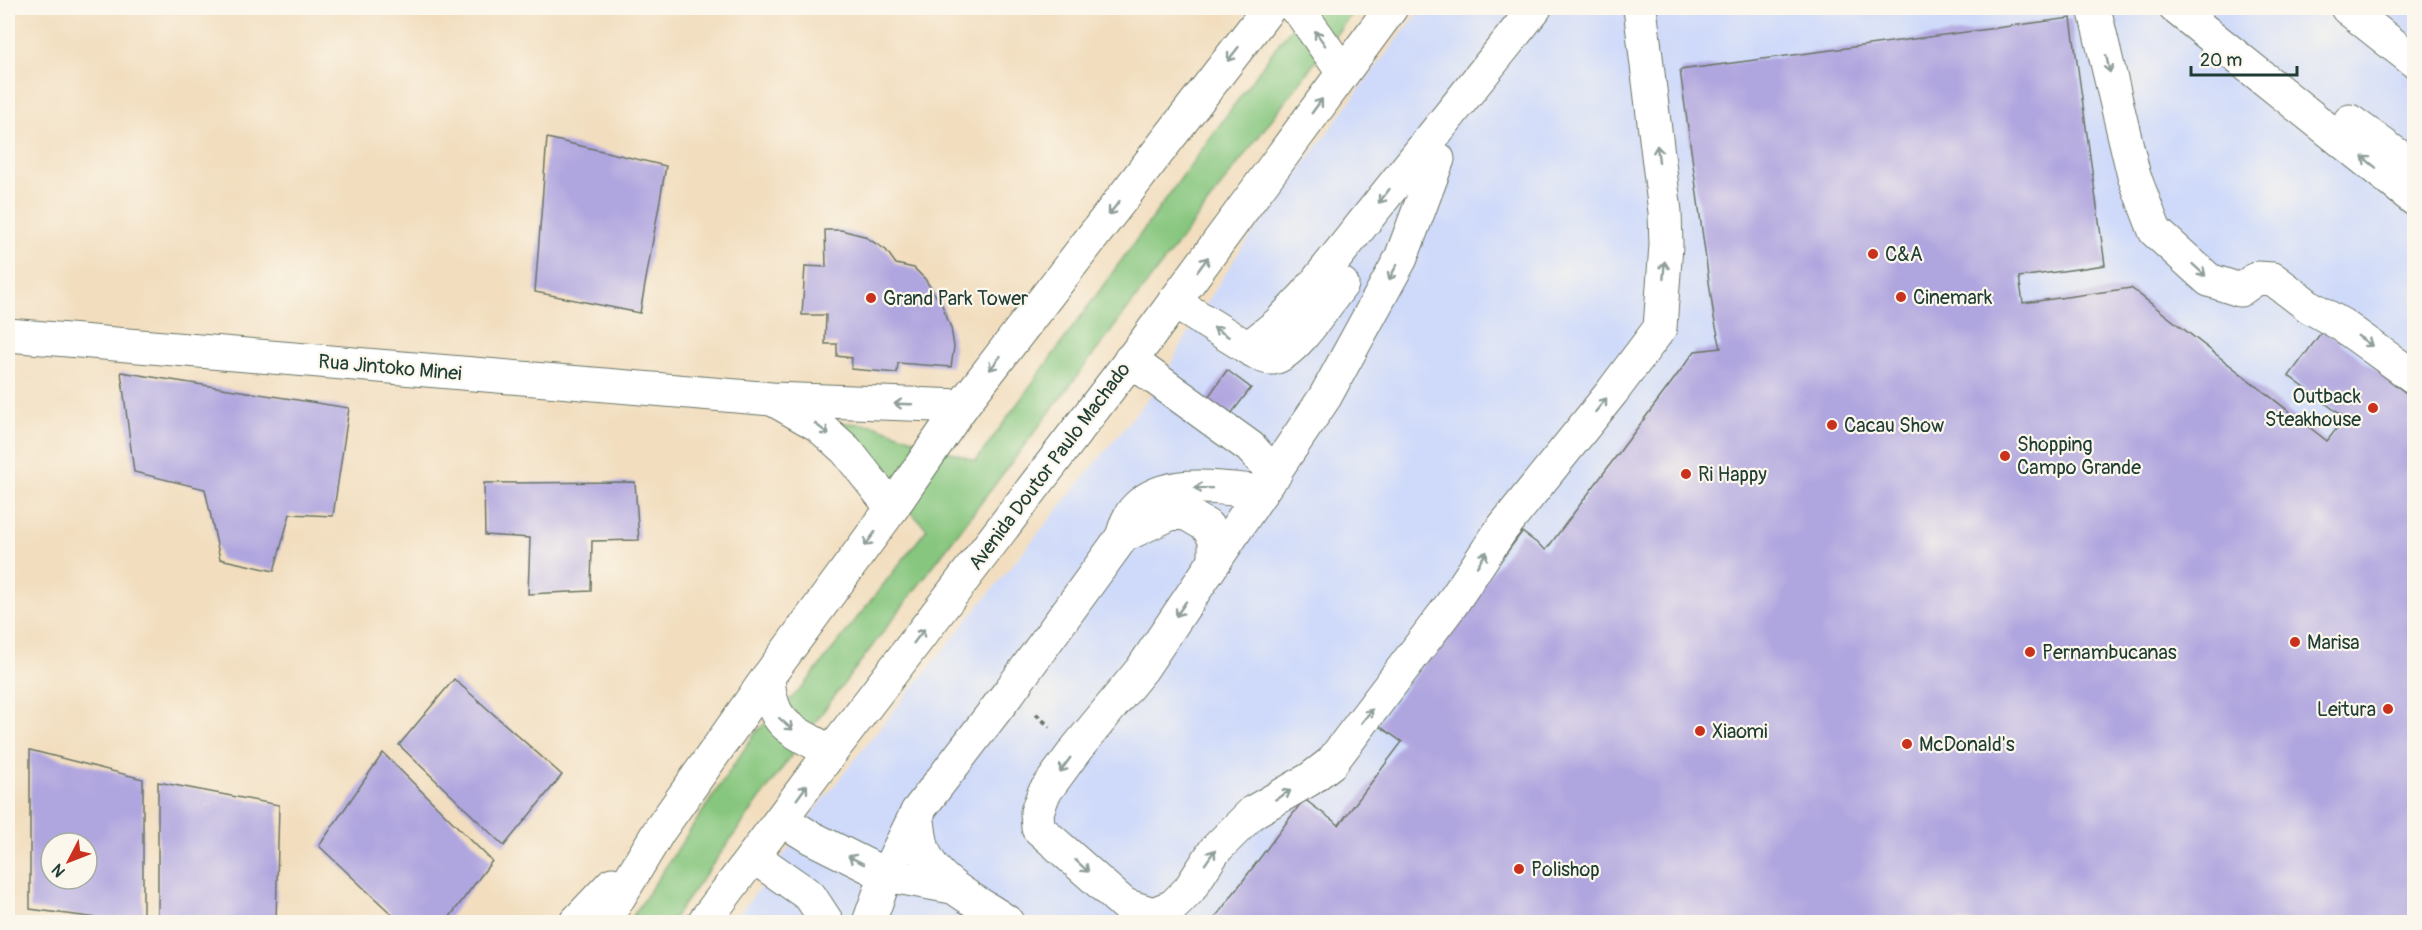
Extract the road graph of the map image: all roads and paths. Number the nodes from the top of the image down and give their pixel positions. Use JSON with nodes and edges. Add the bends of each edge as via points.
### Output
{"nodes":[{"id":1,"x":1269,"y":8,"type":"edge"},
{"id":2,"x":1295,"y":8,"type":"edge"},
{"id":3,"x":1391,"y":8,"type":"edge"},
{"id":4,"x":1535,"y":8,"type":"edge"},
{"id":5,"x":1640,"y":8,"type":"edge"},
{"id":6,"x":2094,"y":8,"type":"edge"},
{"id":7,"x":2175,"y":8,"type":"edge"},
{"id":8,"x":2347,"y":8,"type":"edge"},
{"id":9,"x":2415,"y":61,"type":"edge"},
{"id":10,"x":1342,"y":71,"type":"junction"},
{"id":11,"x":2271,"y":83,"type":"junction"},
{"id":12,"x":1429,"y":154,"type":"junction"},
{"id":13,"x":2415,"y":167,"type":"edge"},
{"id":14,"x":2415,"y":199,"type":"edge"},
{"id":15,"x":1174,"y":302,"type":"junction"},
{"id":16,"x":1310,"y":307,"type":"junction"},
{"id":17,"x":8,"y":335,"type":"edge"},
{"id":18,"x":1137,"y":351,"type":"junction"},
{"id":19,"x":2415,"y":378,"type":"edge"},
{"id":20,"x":1334,"y":379,"type":"junction"},
{"id":21,"x":772,"y":399,"type":"junction"},
{"id":22,"x":962,"y":406,"type":"junction"},
{"id":23,"x":1274,"y":474,"type":"junction"},
{"id":24,"x":892,"y":508,"type":"junction"},
{"id":25,"x":1122,"y":537,"type":"junction"},
{"id":26,"x":1215,"y":561,"type":"junction"},
{"id":27,"x":768,"y":677,"type":"junction"},
{"id":28,"x":1032,"y":711,"type":"dead end"},
{"id":29,"x":1053,"y":730,"type":"dead end"},
{"id":30,"x":831,"y":752,"type":"junction"},
{"id":31,"x":917,"y":812,"type":"junction"},
{"id":32,"x":782,"y":820,"type":"junction"},
{"id":33,"x":659,"y":831,"type":"junction"},
{"id":34,"x":754,"y":857,"type":"junction"},
{"id":35,"x":886,"y":875,"type":"junction"},
{"id":36,"x":952,"y":887,"type":"junction"},
{"id":37,"x":576,"y":922,"type":"edge"},
{"id":38,"x":604,"y":922,"type":"edge"},
{"id":39,"x":704,"y":922,"type":"edge"},
{"id":40,"x":827,"y":922,"type":"edge"},
{"id":41,"x":869,"y":922,"type":"edge"},
{"id":42,"x":1007,"y":922,"type":"edge"}],
"edges":[{"from":1,"to":22,"type":"street","one_way":true},
{"from":10,"to":2,"type":"street","one_way":true},
{"from":3,"to":10,"type":"street","name":"Avenida Doutor Paulo Machado"},
{"from":4,"to":12,"type":"street"},
{"from":26,"to":5,"type":"street","one_way":true,"via":[[1142,669],[1044,793],[1037,812],[1038,828],[1125,905],[1153,914],[1173,906],[1189,890],[1215,850],[1253,812],[1331,763],[1425,640],[1501,530],[1660,328],[1665,212]]},
{"from":6,"to":19,"type":"street","one_way":true,"via":[[2134,176],[2155,231],[2209,280],[2240,290],[2257,278],[2273,279]]},
{"from":7,"to":11,"type":"street"},
{"from":8,"to":9,"type":"street"},
{"from":15,"to":10,"type":"street","name":"Avenida Doutor Paulo Machado","one_way":true},
{"from":11,"to":13,"type":"street","via":[[2357,125]]},
{"from":14,"to":11,"type":"street","one_way":true},
{"from":12,"to":16,"type":"street","one_way":true},
{"from":12,"to":20,"type":"street","one_way":true,"via":[[1401,258]]},
{"from":16,"to":15,"type":"street","one_way":true,"via":[[1279,323],[1248,348]]},
{"from":15,"to":18,"type":"street","name":"Avenida Doutor Paulo Machado"},
{"from":16,"to":20,"type":"street"},
{"from":17,"to":21,"type":"street","name":"Rua Jintoko Minei"},
{"from":18,"to":23,"type":"street","via":[[1250,447]]},
{"from":30,"to":18,"type":"street","name":"Avenida Doutor Paulo Machado","one_way":true},
{"from":20,"to":23,"type":"street"},
{"from":22,"to":21,"type":"street","name":"Rua Jintoko Minei","one_way":true},
{"from":21,"to":24,"type":"street","name":"Rua Jintoko Minei","one_way":true,"via":[[818,425],[846,450]]},
{"from":22,"to":24,"type":"street"},
{"from":23,"to":25,"type":"street","one_way":true,"via":[[1225,488],[1158,493],[1136,507]]},
{"from":23,"to":26,"type":"street"},
{"from":24,"to":27,"type":"street","one_way":true},
{"from":25,"to":26,"type":"street","via":[[1172,513],[1187,514],[1208,526],[1215,539]]},
{"from":25,"to":31,"type":"street"},
{"from":27,"to":30,"type":"street","one_way":true,"via":[[769,699],[780,719]]},
{"from":27,"to":33,"type":"street"},
{"from":28,"to":29,"type":"path"},
{"from":32,"to":30,"type":"street","name":"Avenida Doutor Paulo Machado","one_way":true},
{"from":31,"to":35,"type":"street"},
{"from":31,"to":36,"type":"street","via":[[925,855]]},
{"from":32,"to":34,"type":"street","name":"Avenida Doutor Paulo Machado"},
{"from":35,"to":32,"type":"street","one_way":true},
{"from":33,"to":37,"type":"street"},
{"from":33,"to":38,"type":"street"},
{"from":34,"to":39,"type":"street","name":"Avenida Doutor Paulo Machado"},
{"from":34,"to":40,"type":"street","via":[[810,896]]},
{"from":35,"to":36,"type":"street"},
{"from":35,"to":41,"type":"street"},
{"from":36,"to":42,"type":"street"}]}
